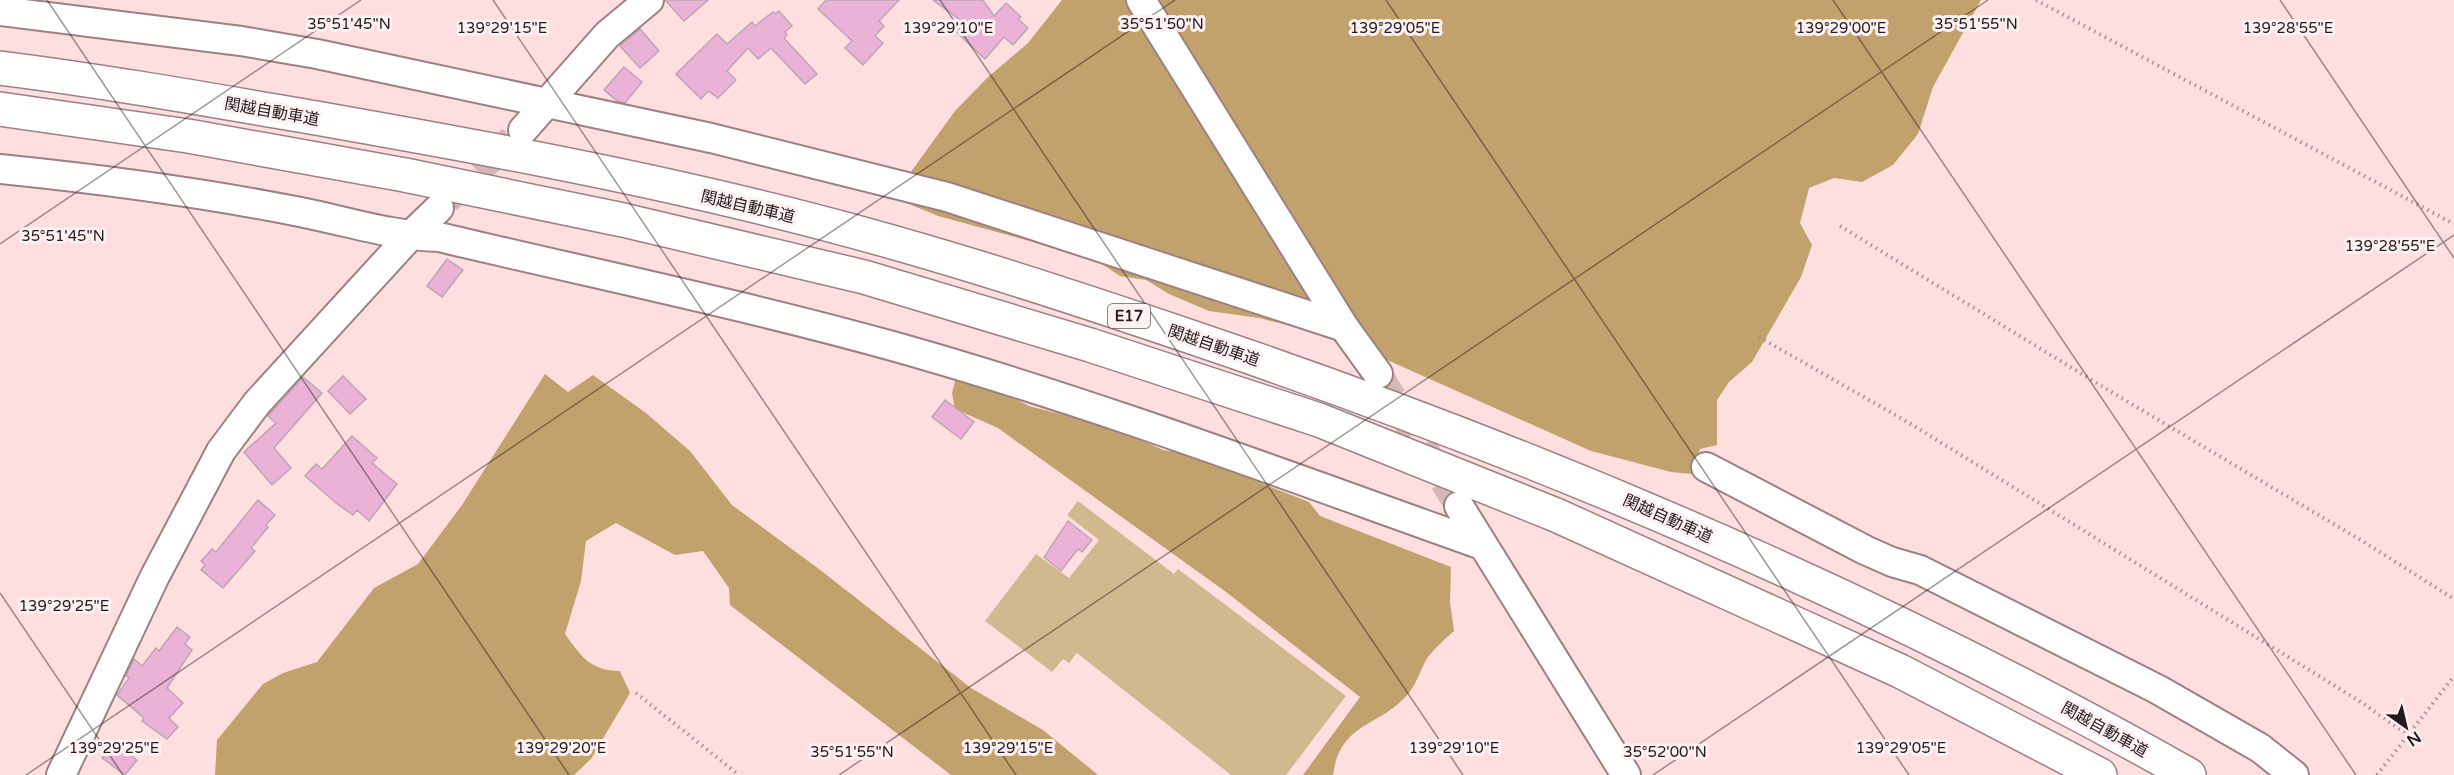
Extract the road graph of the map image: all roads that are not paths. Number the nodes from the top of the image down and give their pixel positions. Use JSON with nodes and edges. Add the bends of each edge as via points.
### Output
{"nodes":[{"id":1,"x":649,"y":0,"type":"edge"},
{"id":2,"x":1142,"y":0,"type":"edge"},
{"id":3,"x":0,"y":11,"type":"edge"},
{"id":4,"x":0,"y":68,"type":"edge"},
{"id":5,"x":548,"y":101,"type":"junction"},
{"id":6,"x":0,"y":109,"type":"edge"},
{"id":7,"x":523,"y":130,"type":"tunnel mouth"},
{"id":8,"x":0,"y":169,"type":"edge"},
{"id":9,"x":439,"y":208,"type":"tunnel mouth"},
{"id":10,"x":409,"y":237,"type":"junction"},
{"id":11,"x":1344,"y":327,"type":"junction"},
{"id":12,"x":1378,"y":374,"type":"tunnel mouth"},
{"id":13,"x":1706,"y":467,"type":"dead end"},
{"id":14,"x":1459,"y":506,"type":"tunnel mouth"},
{"id":15,"x":1482,"y":545,"type":"junction"},
{"id":16,"x":62,"y":775,"type":"edge"},
{"id":17,"x":1626,"y":775,"type":"edge"},
{"id":18,"x":2100,"y":775,"type":"edge"},
{"id":19,"x":2189,"y":775,"type":"edge"},
{"id":20,"x":2294,"y":775,"type":"edge"}],
"edges":[{"from":1,"to":5,"type":"street","via":[[607,35]]},
{"from":2,"to":11,"type":"street"},
{"from":3,"to":5,"type":"street","via":[[241,41]]},
{"from":4,"to":19,"type":"highway","name":"関越自動車道","number":"E17","via":[[93,80],[487,148],[755,206],[968,264],[1114,311],[1492,444],[1651,510],[1960,653]]},
{"from":5,"to":7,"type":"street"},
{"from":5,"to":11,"type":"street","via":[[947,197]]},
{"from":6,"to":18,"type":"highway","number":"E17","via":[[200,138],[623,220],[864,278],[1090,345],[1319,420],[1556,515],[1900,671]]},
{"from":8,"to":10,"type":"street","via":[[250,203]]},
{"from":9,"to":10,"type":"street"},
{"from":10,"to":15,"type":"street","via":[[439,237],[896,347],[1138,422]]},
{"from":10,"to":16,"type":"street","via":[[257,403],[221,451],[154,578]]},
{"from":11,"to":12,"type":"street"},
{"from":13,"to":20,"type":"street","via":[[1865,550],[1920,570],[2157,689],[2260,748]]},
{"from":14,"to":15,"type":"street"},
{"from":15,"to":17,"type":"street"}]}
